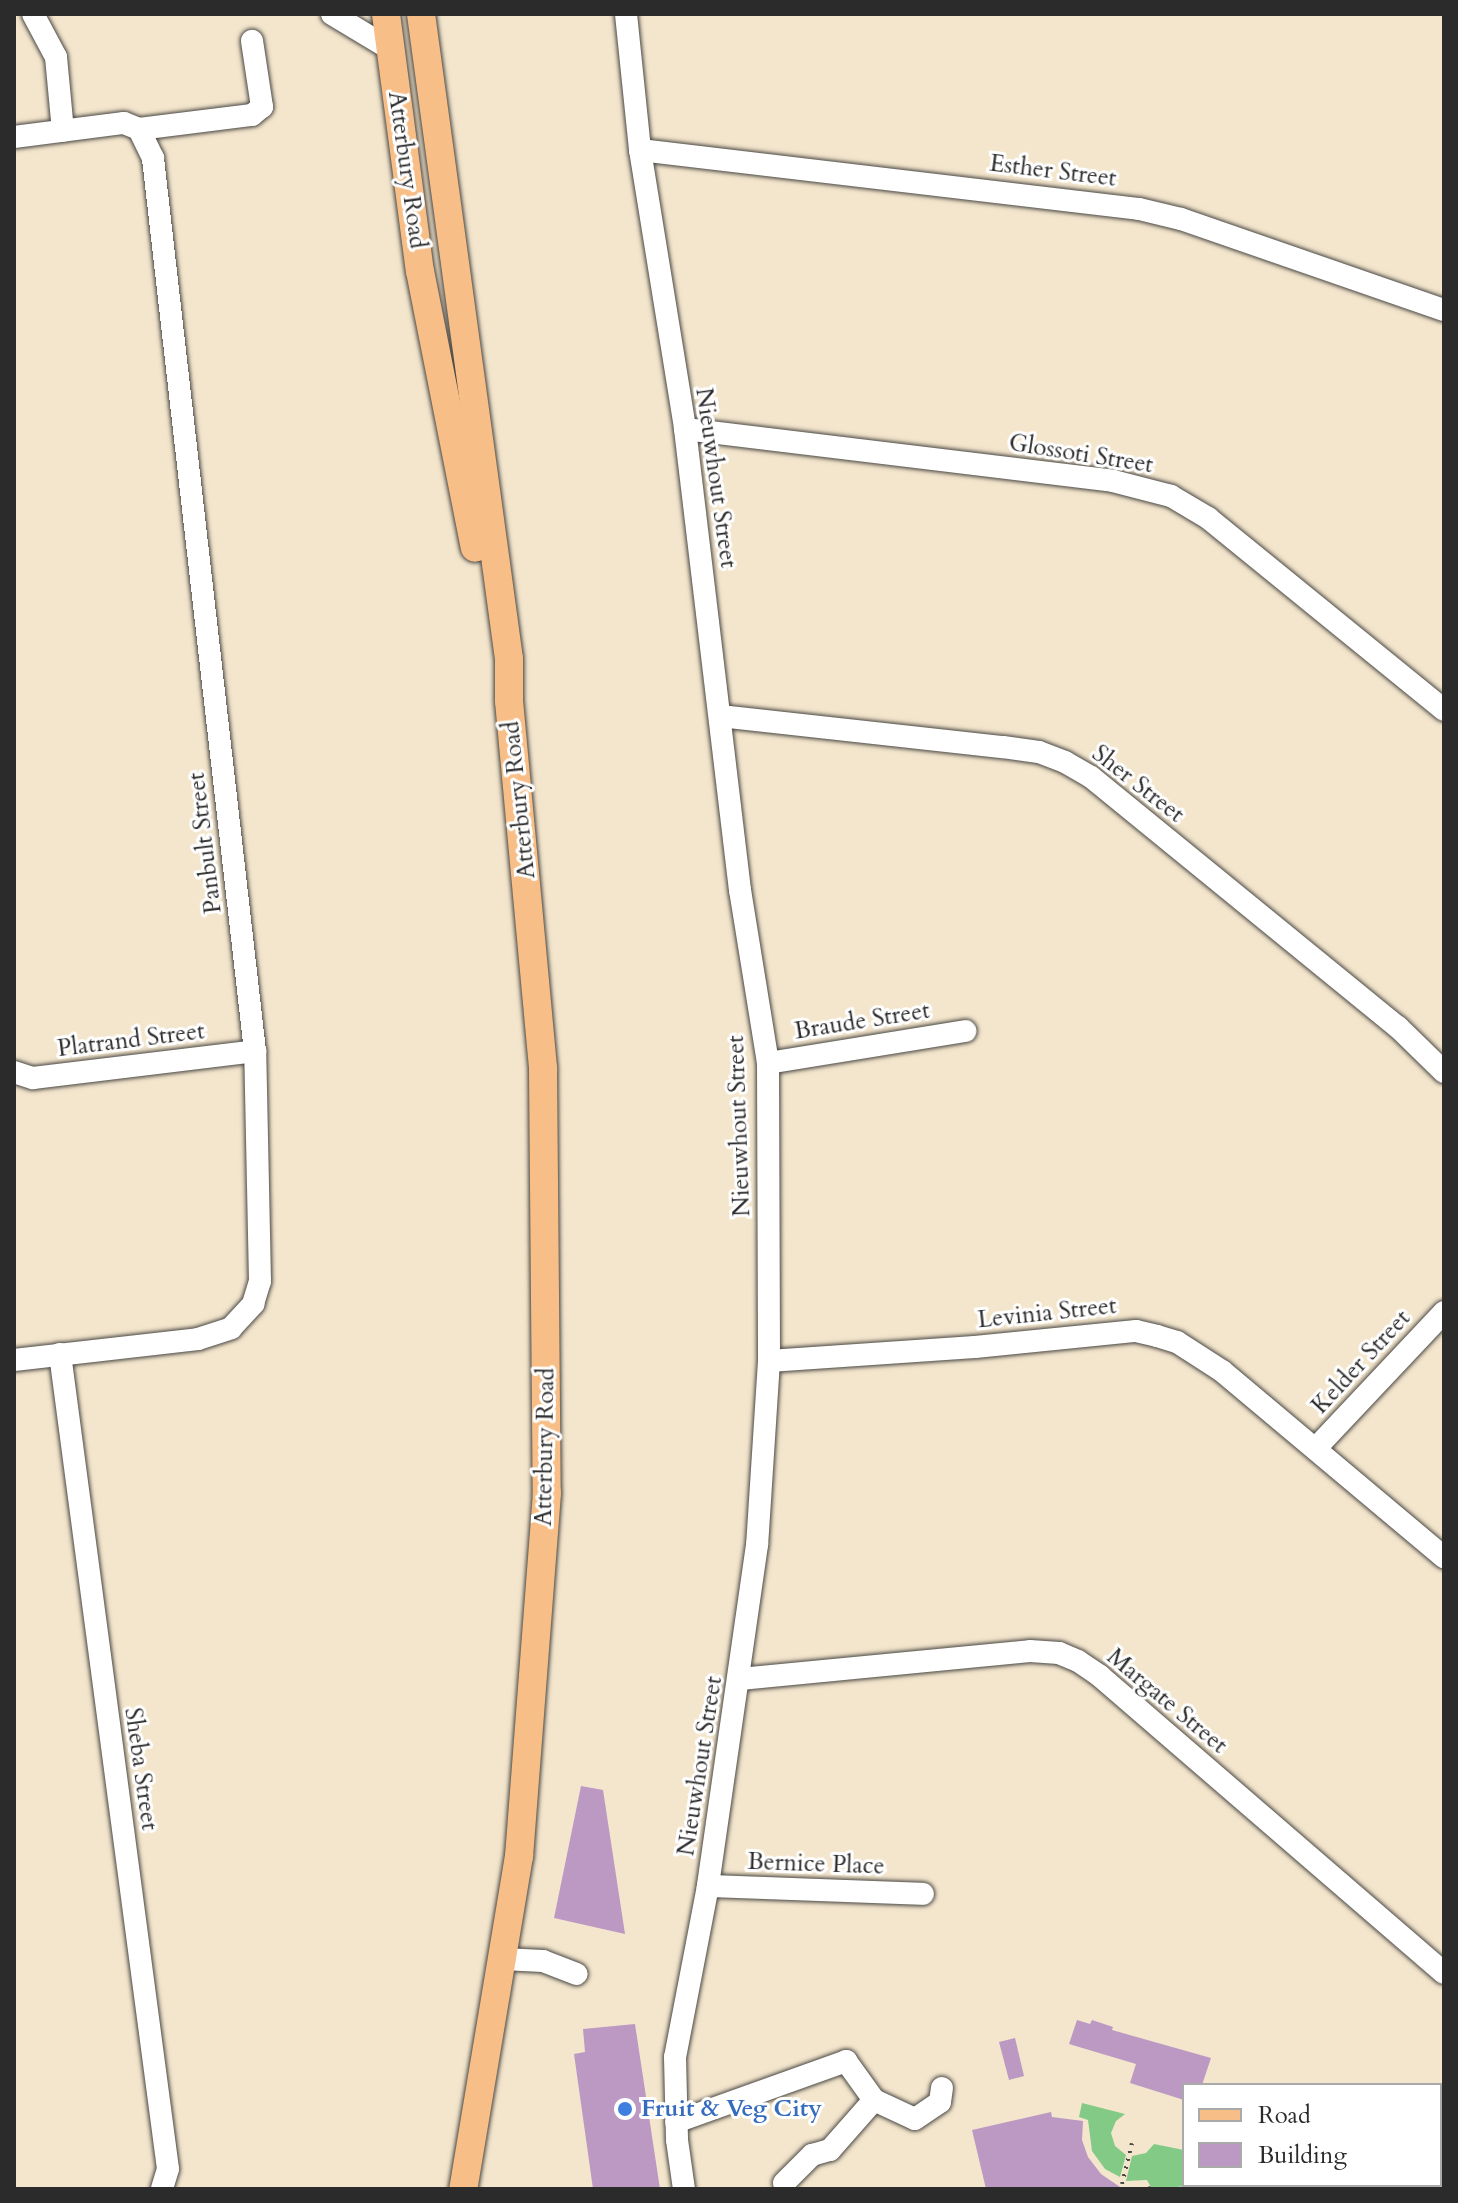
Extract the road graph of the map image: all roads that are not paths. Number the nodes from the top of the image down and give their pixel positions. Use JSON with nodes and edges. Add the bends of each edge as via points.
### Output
{"nodes":[{"id":1,"x":33,"y":14,"type":"edge"},
{"id":2,"x":332,"y":14,"type":"edge"},
{"id":3,"x":386,"y":14,"type":"edge"},
{"id":4,"x":421,"y":14,"type":"edge"},
{"id":5,"x":626,"y":14,"type":"edge"},
{"id":6,"x":252,"y":41,"type":"dead end"},
{"id":7,"x":390,"y":49,"type":"junction"},
{"id":8,"x":139,"y":129,"type":"junction"},
{"id":9,"x":63,"y":131,"type":"junction"},
{"id":10,"x":14,"y":137,"type":"edge"},
{"id":11,"x":640,"y":150,"type":"junction"},
{"id":12,"x":1444,"y":310,"type":"edge"},
{"id":13,"x":685,"y":429,"type":"junction"},
{"id":14,"x":509,"y":701,"type":"junction"},
{"id":15,"x":1444,"y":710,"type":"edge"},
{"id":16,"x":720,"y":716,"type":"junction"},
{"id":17,"x":965,"y":1031,"type":"dead end"},
{"id":18,"x":255,"y":1051,"type":"junction"},
{"id":19,"x":768,"y":1063,"type":"junction"},
{"id":20,"x":14,"y":1072,"type":"edge"},
{"id":21,"x":1444,"y":1072,"type":"edge"},
{"id":22,"x":1444,"y":1312,"type":"edge"},
{"id":23,"x":60,"y":1354,"type":"junction"},
{"id":24,"x":14,"y":1360,"type":"edge"},
{"id":25,"x":769,"y":1361,"type":"junction"},
{"id":26,"x":1316,"y":1448,"type":"junction"},
{"id":27,"x":1444,"y":1557,"type":"edge"},
{"id":28,"x":740,"y":1679,"type":"junction"},
{"id":29,"x":708,"y":1886,"type":"junction"},
{"id":30,"x":923,"y":1894,"type":"dead end"},
{"id":31,"x":503,"y":1959,"type":"junction"},
{"id":32,"x":1444,"y":1973,"type":"edge"},
{"id":33,"x":577,"y":1974,"type":"dead end"},
{"id":34,"x":942,"y":2088,"type":"dead end"},
{"id":35,"x":874,"y":2100,"type":"junction"},
{"id":36,"x":676,"y":2122,"type":"junction"},
{"id":37,"x":784,"y":2183,"type":"dead end"},
{"id":38,"x":162,"y":2189,"type":"edge"},
{"id":39,"x":463,"y":2189,"type":"edge"},
{"id":40,"x":684,"y":2189,"type":"edge"}],
"edges":[{"from":1,"to":9,"type":"street","via":[[56,57]]},
{"from":2,"to":7,"type":"street"},
{"from":3,"to":7,"type":"main road","name":"Atterbury Road"},
{"from":4,"to":14,"type":"main road","name":"Atterbury Road","via":[[509,659]]},
{"from":5,"to":11,"type":"street","name":"Nieuwhout Street"},
{"from":6,"to":8,"type":"street","via":[[262,107],[258,112]]},
{"from":7,"to":14,"type":"main road","name":"Atterbury Road","via":[[420,271],[495,659]]},
{"from":8,"to":9,"type":"street","via":[[124,123]]},
{"from":8,"to":18,"type":"street","name":"Panbult Street","via":[[153,158]]},
{"from":9,"to":10,"type":"street"},
{"from":11,"to":12,"type":"street","name":"Esther Street","via":[[1139,209]]},
{"from":11,"to":13,"type":"street","name":"Nieuwhout Street"},
{"from":13,"to":15,"type":"street","name":"Glossoti Street","via":[[1113,481],[1171,496],[1208,518]]},
{"from":13,"to":16,"type":"street","name":"Nieuwhout Street"},
{"from":14,"to":31,"type":"main road","name":"Atterbury Road","via":[[543,1068],[547,1493],[519,1856]]},
{"from":16,"to":19,"type":"street","name":"Nieuwhout Street","via":[[740,890]]},
{"from":16,"to":21,"type":"street","name":"Sher Street","via":[[1003,747],[1065,762],[1091,777],[1398,1027]]},
{"from":17,"to":19,"type":"street","name":"Braude Street"},
{"from":18,"to":20,"type":"street","name":"Platrand Street","via":[[33,1078]]},
{"from":18,"to":23,"type":"street","name":"Panbult Street","via":[[260,1281],[253,1304],[231,1328],[198,1339]]},
{"from":19,"to":25,"type":"street","name":"Nieuwhout Street"},
{"from":22,"to":26,"type":"street","name":"Kelder Street"},
{"from":23,"to":24,"type":"street","name":"Panbult Street"},
{"from":23,"to":38,"type":"street","name":"Sheba Street","via":[[168,2169]]},
{"from":25,"to":26,"type":"street","name":"Levinia Street","via":[[1136,1331],[1197,1353]]},
{"from":25,"to":28,"type":"street","name":"Nieuwhout Street","via":[[757,1545]]},
{"from":26,"to":27,"type":"street","name":"Levinia Street"},
{"from":28,"to":29,"type":"street","name":"Nieuwhout Street"},
{"from":28,"to":32,"type":"street","name":"Margate Street","via":[[1030,1651],[1059,1653],[1100,1676]]},
{"from":29,"to":30,"type":"street","name":"Bernice Place"},
{"from":29,"to":36,"type":"street","name":"Nieuwhout Street","via":[[675,2057]]},
{"from":31,"to":33,"type":"street","via":[[543,1961]]},
{"from":31,"to":39,"type":"main road","name":"Atterbury Road"},
{"from":34,"to":35,"type":"street","via":[[940,2102],[915,2119]]},
{"from":35,"to":36,"type":"street","via":[[846,2061]]},
{"from":35,"to":37,"type":"street","via":[[830,2150],[812,2155]]},
{"from":36,"to":40,"type":"street","name":"Nieuwhout Street"}]}
